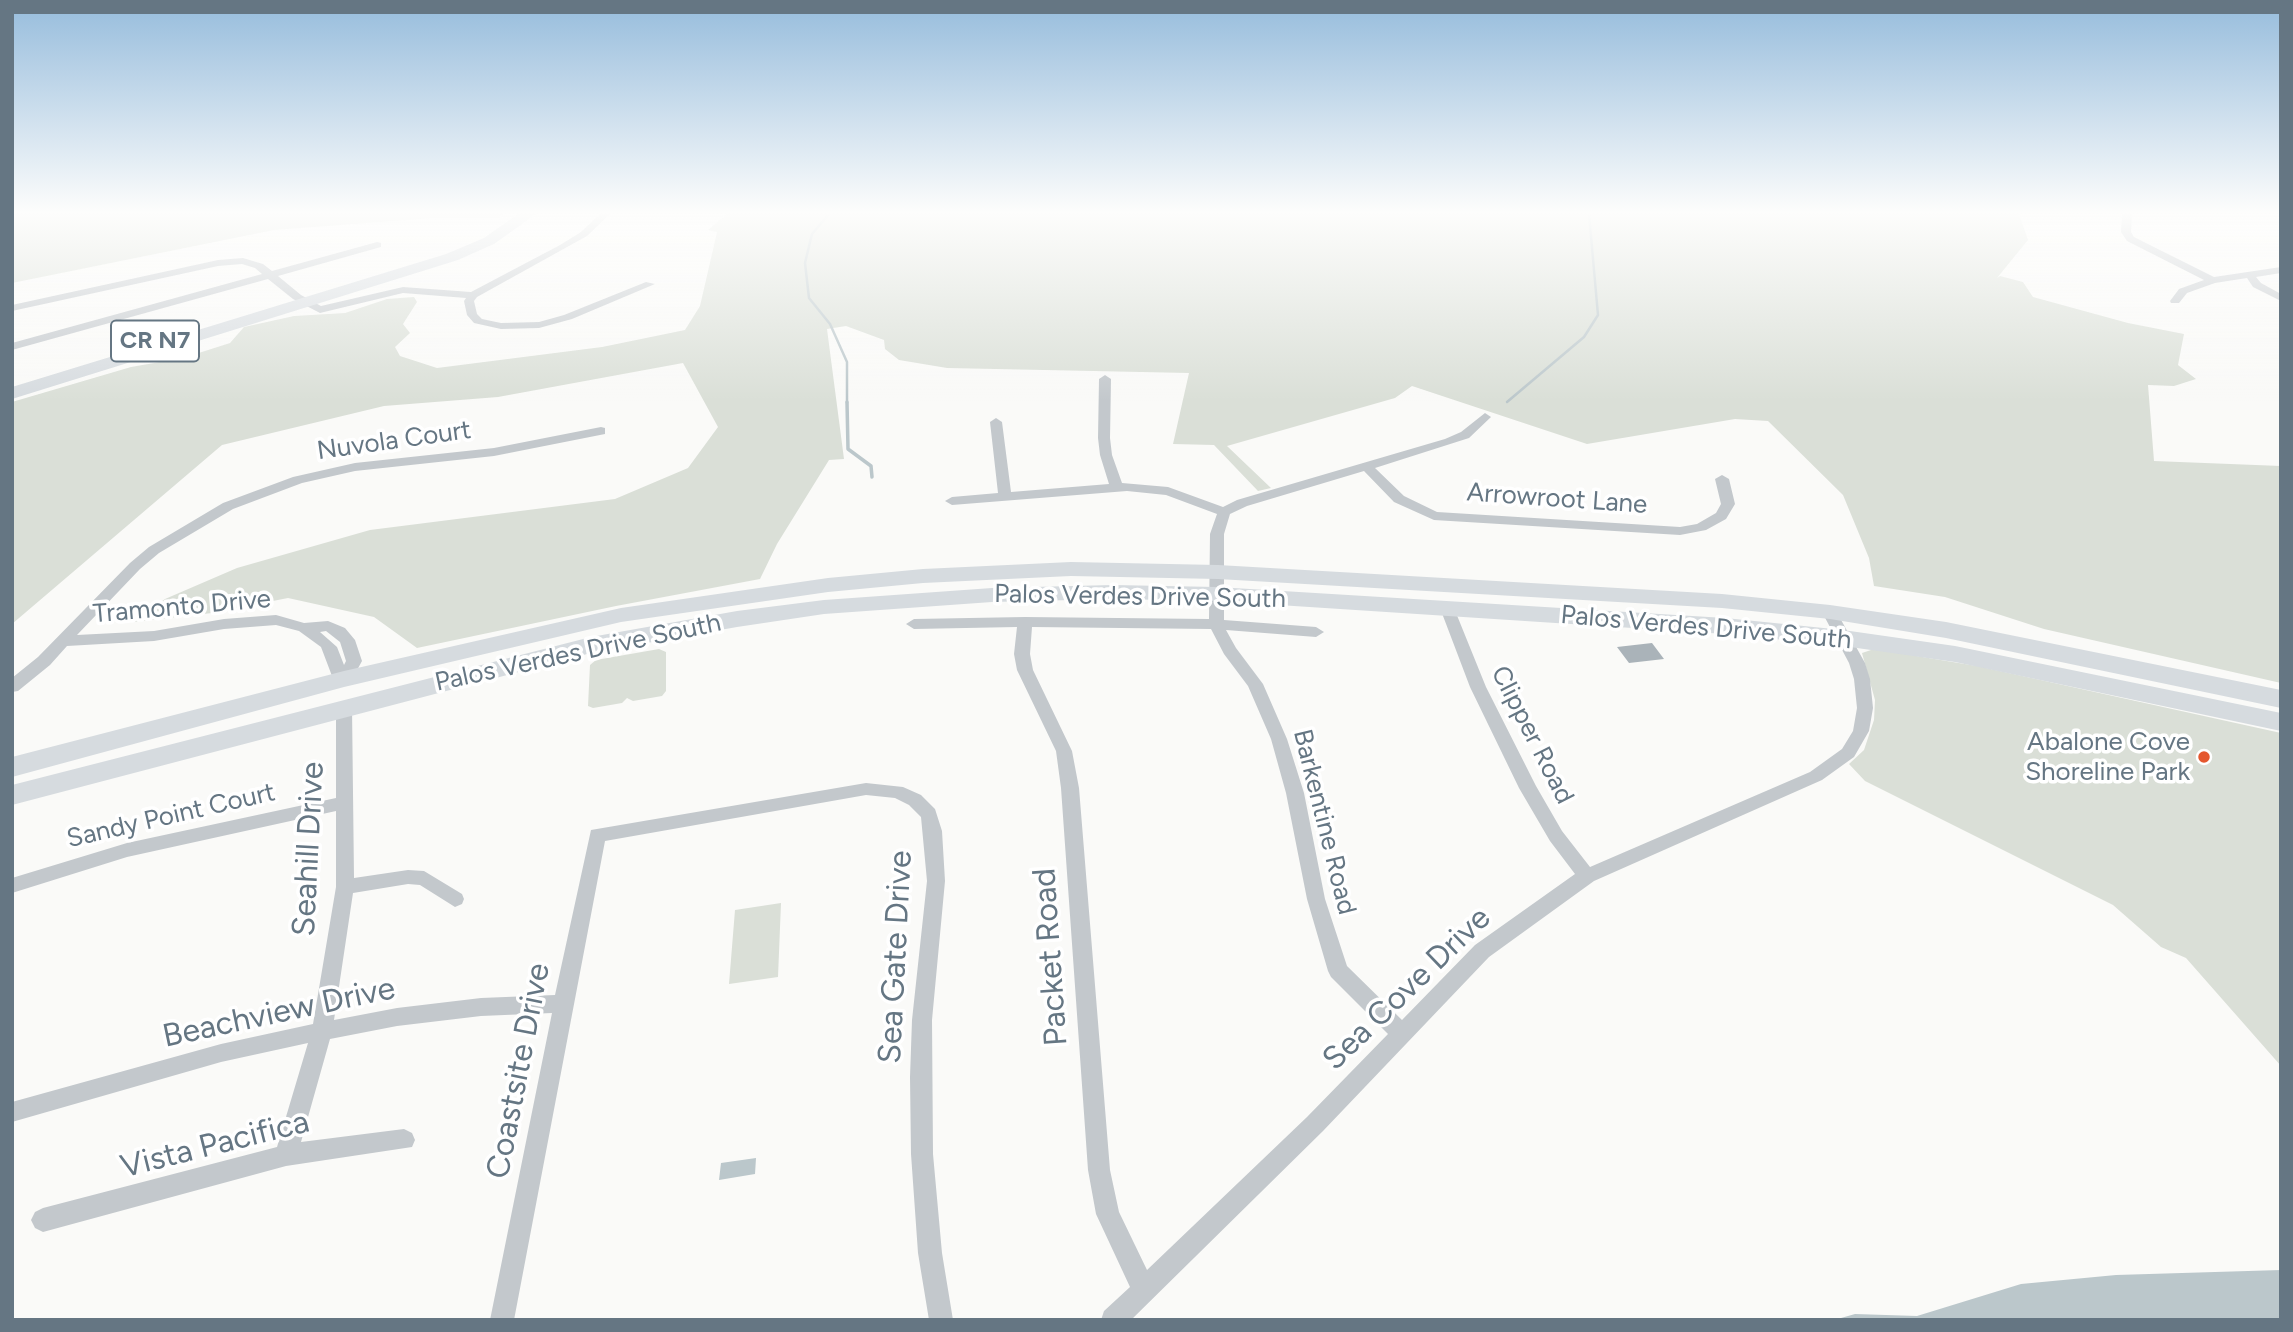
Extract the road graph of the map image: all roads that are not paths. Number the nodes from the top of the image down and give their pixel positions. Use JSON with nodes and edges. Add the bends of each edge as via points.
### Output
{"nodes":[{"id":1,"x":158,"y":276,"type":"edge"},
{"id":2,"x":265,"y":276,"type":"edge"},
{"id":3,"x":270,"y":276,"type":"edge"},
{"id":4,"x":371,"y":276,"type":"edge"},
{"id":5,"x":385,"y":276,"type":"edge"},
{"id":6,"x":509,"y":276,"type":"edge"},
{"id":7,"x":2205,"y":276,"type":"edge"},
{"id":8,"x":2241,"y":276,"type":"edge"},
{"id":9,"x":2251,"y":276,"type":"edge"},
{"id":10,"x":2213,"y":280,"type":"junction"},
{"id":11,"x":650,"y":284,"type":"dead end"},
{"id":12,"x":473,"y":295,"type":"junction"},
{"id":13,"x":2281,"y":298,"type":"edge"},
{"id":14,"x":301,"y":300,"type":"junction"},
{"id":15,"x":2175,"y":301,"type":"dead end"},
{"id":16,"x":12,"y":308,"type":"edge"},
{"id":17,"x":12,"y":347,"type":"edge"},
{"id":18,"x":1105,"y":379,"type":"dead end"},
{"id":19,"x":12,"y":385,"type":"edge"},
{"id":20,"x":12,"y":393,"type":"edge"},
{"id":21,"x":1485,"y":417,"type":"dead end"},
{"id":22,"x":996,"y":422,"type":"dead end"},
{"id":23,"x":601,"y":431,"type":"dead end"},
{"id":24,"x":1366,"y":466,"type":"junction"},
{"id":25,"x":1722,"y":479,"type":"dead end"},
{"id":26,"x":1117,"y":488,"type":"junction"},
{"id":27,"x":1004,"y":497,"type":"junction"},
{"id":28,"x":952,"y":501,"type":"dead end"},
{"id":29,"x":1224,"y":512,"type":"junction"},
{"id":30,"x":1218,"y":583,"type":"junction"},
{"id":31,"x":778,"y":591,"type":"junction"},
{"id":32,"x":1447,"y":608,"type":"junction"},
{"id":33,"x":1830,"y":612,"type":"junction"},
{"id":34,"x":1025,"y":622,"type":"junction"},
{"id":35,"x":914,"y":624,"type":"dead end"},
{"id":36,"x":1216,"y":624,"type":"junction"},
{"id":37,"x":680,"y":629,"type":"junction"},
{"id":38,"x":1316,"y":632,"type":"dead end"},
{"id":39,"x":1843,"y":638,"type":"junction"},
{"id":40,"x":64,"y":641,"type":"junction"},
{"id":41,"x":344,"y":679,"type":"junction"},
{"id":42,"x":12,"y":687,"type":"edge"},
{"id":43,"x":2281,"y":699,"type":"edge"},
{"id":44,"x":344,"y":707,"type":"junction"},
{"id":45,"x":2281,"y":722,"type":"edge"},
{"id":46,"x":12,"y":767,"type":"edge"},
{"id":47,"x":12,"y":795,"type":"edge"},
{"id":48,"x":343,"y":803,"type":"junction"},
{"id":49,"x":597,"y":835,"type":"joint"},
{"id":50,"x":1587,"y":876,"type":"junction"},
{"id":51,"x":12,"y":886,"type":"edge"},
{"id":52,"x":345,"y":887,"type":"junction"},
{"id":53,"x":455,"y":899,"type":"dead end"},
{"id":54,"x":564,"y":1004,"type":"junction"},
{"id":55,"x":322,"y":1031,"type":"junction"},
{"id":56,"x":1402,"y":1034,"type":"junction"},
{"id":57,"x":12,"y":1112,"type":"edge"},
{"id":58,"x":404,"y":1140,"type":"dead end"},
{"id":59,"x":286,"y":1155,"type":"junction"},
{"id":60,"x":43,"y":1220,"type":"dead end"},
{"id":61,"x":1143,"y":1289,"type":"junction"},
{"id":62,"x":502,"y":1320,"type":"edge"},
{"id":63,"x":941,"y":1320,"type":"edge"},
{"id":64,"x":1113,"y":1320,"type":"edge"}],
"edges":[{"from":1,"to":16,"type":"street"},
{"from":2,"to":17,"type":"street"},
{"from":3,"to":14,"type":"street"},
{"from":4,"to":14,"type":"main road","number":"CR N7"},
{"from":5,"to":14,"type":"main road","number":"CR N7"},
{"from":6,"to":12,"type":"street"},
{"from":7,"to":10,"type":"street"},
{"from":8,"to":10,"type":"street"},
{"from":9,"to":13,"type":"street","via":[[2257,285]]},
{"from":10,"to":15,"type":"street","via":[[2183,291]]},
{"from":11,"to":12,"type":"street","via":[[555,321],[519,327],[478,321],[469,307]]},
{"from":12,"to":14,"type":"street","via":[[403,290],[330,309]]},
{"from":14,"to":19,"type":"main road","number":"CR N7"},
{"from":14,"to":20,"type":"main road","number":"CR N7"},
{"from":18,"to":26,"type":"street","via":[[1104,438]]},
{"from":21,"to":24,"type":"street","via":[[1449,442]]},
{"from":22,"to":27,"type":"street"},
{"from":23,"to":40,"type":"street","name":"Nuvola Court","via":[[494,452],[355,467],[272,488],[200,521],[154,550]]},
{"from":24,"to":25,"type":"street","name":"Arrowroot Lane","via":[[1399,499],[1434,516],[1680,531],[1721,516],[1728,504]]},
{"from":24,"to":29,"type":"street","via":[[1257,496]]},
{"from":26,"to":27,"type":"street"},
{"from":26,"to":29,"type":"street","via":[[1168,491]]},
{"from":27,"to":28,"type":"street"},
{"from":29,"to":30,"type":"street","via":[[1217,534]]},
{"from":30,"to":31,"type":"main road","name":"Palos Verdes Drive South","via":[[1058,570],[923,576]]},
{"from":30,"to":32,"type":"main road","name":"Palos Verdes Drive South"},
{"from":30,"to":33,"type":"main road","name":"Palos Verdes Drive South","via":[[1722,601]]},
{"from":30,"to":36,"type":"street"},
{"from":30,"to":37,"type":"main road","name":"Palos Verdes Drive South","via":[[824,607]]},
{"from":31,"to":37,"type":"main road","via":[[692,609],[680,620]]},
{"from":31,"to":41,"type":"main road","name":"Palos Verdes Drive South","via":[[621,615]]},
{"from":32,"to":39,"type":"main road","name":"Palos Verdes Drive South"},
{"from":32,"to":50,"type":"street","name":"Clipper Road","via":[[1478,687],[1528,788]]},
{"from":33,"to":39,"type":"street","name":"Sea Cove Drive"},
{"from":33,"to":43,"type":"main road","name":"Palos Verdes Drive South"},
{"from":34,"to":35,"type":"street","name":"Palos Verdes Drive South"},
{"from":34,"to":36,"type":"street","name":"Palos Verdes Drive South"},
{"from":34,"to":61,"type":"street","name":"Packet Road","via":[[1022,654],[1026,670],[1064,751],[1070,788],[1099,1170],[1108,1214]]},
{"from":36,"to":38,"type":"street","name":"Palos Verdes Drive South"},
{"from":36,"to":56,"type":"street","name":"Barkentine Road","via":[[1255,684],[1279,739],[1316,899],[1338,971]]},
{"from":37,"to":44,"type":"main road","name":"Palos Verdes Drive South","via":[[539,657]]},
{"from":39,"to":45,"type":"main road","name":"Palos Verdes Drive South","via":[[1955,654]]},
{"from":39,"to":50,"type":"street","name":"Sea Cove Drive","via":[[1863,679],[1865,708],[1861,731],[1848,753],[1816,776]]},
{"from":40,"to":41,"type":"street","name":"Tramonto Drive","via":[[154,636],[276,620],[304,628],[326,643]]},
{"from":40,"to":42,"type":"street","name":"Nuvola Court"},
{"from":41,"to":44,"type":"main road"},
{"from":41,"to":46,"type":"main road","name":"Palos Verdes Drive South"},
{"from":44,"to":47,"type":"main road","name":"Palos Verdes Drive South"},
{"from":44,"to":48,"type":"street","name":"Seahill Drive"},
{"from":48,"to":51,"type":"street","name":"Sandy Point Court","via":[[127,850]]},
{"from":48,"to":52,"type":"street","name":"Seahill Drive"},
{"from":49,"to":54,"type":"street","name":"Coastsite Drive"},
{"from":49,"to":63,"type":"street","name":"Sea Gate Drive","via":[[866,789],[897,792],[915,800],[929,814],[936,881],[922,1020],[922,1154]]},
{"from":50,"to":56,"type":"street","name":"Sea Cove Drive","via":[[1482,951]]},
{"from":52,"to":53,"type":"street","via":[[424,878]]},
{"from":52,"to":55,"type":"street","name":"Seahill Drive"},
{"from":54,"to":55,"type":"street","name":"Beachview Drive","via":[[481,1007]]},
{"from":54,"to":62,"type":"street","name":"Coastsite Drive"},
{"from":55,"to":57,"type":"street","name":"Beachview Drive","via":[[221,1053]]},
{"from":55,"to":59,"type":"street","name":"Seahill Drive"},
{"from":56,"to":61,"type":"street","name":"Sea Cove Drive"},
{"from":58,"to":59,"type":"street","name":"Vista Pacifica"},
{"from":59,"to":60,"type":"street","name":"Vista Pacifica"},
{"from":61,"to":64,"type":"street","name":"Sea Cove Drive"}]}
